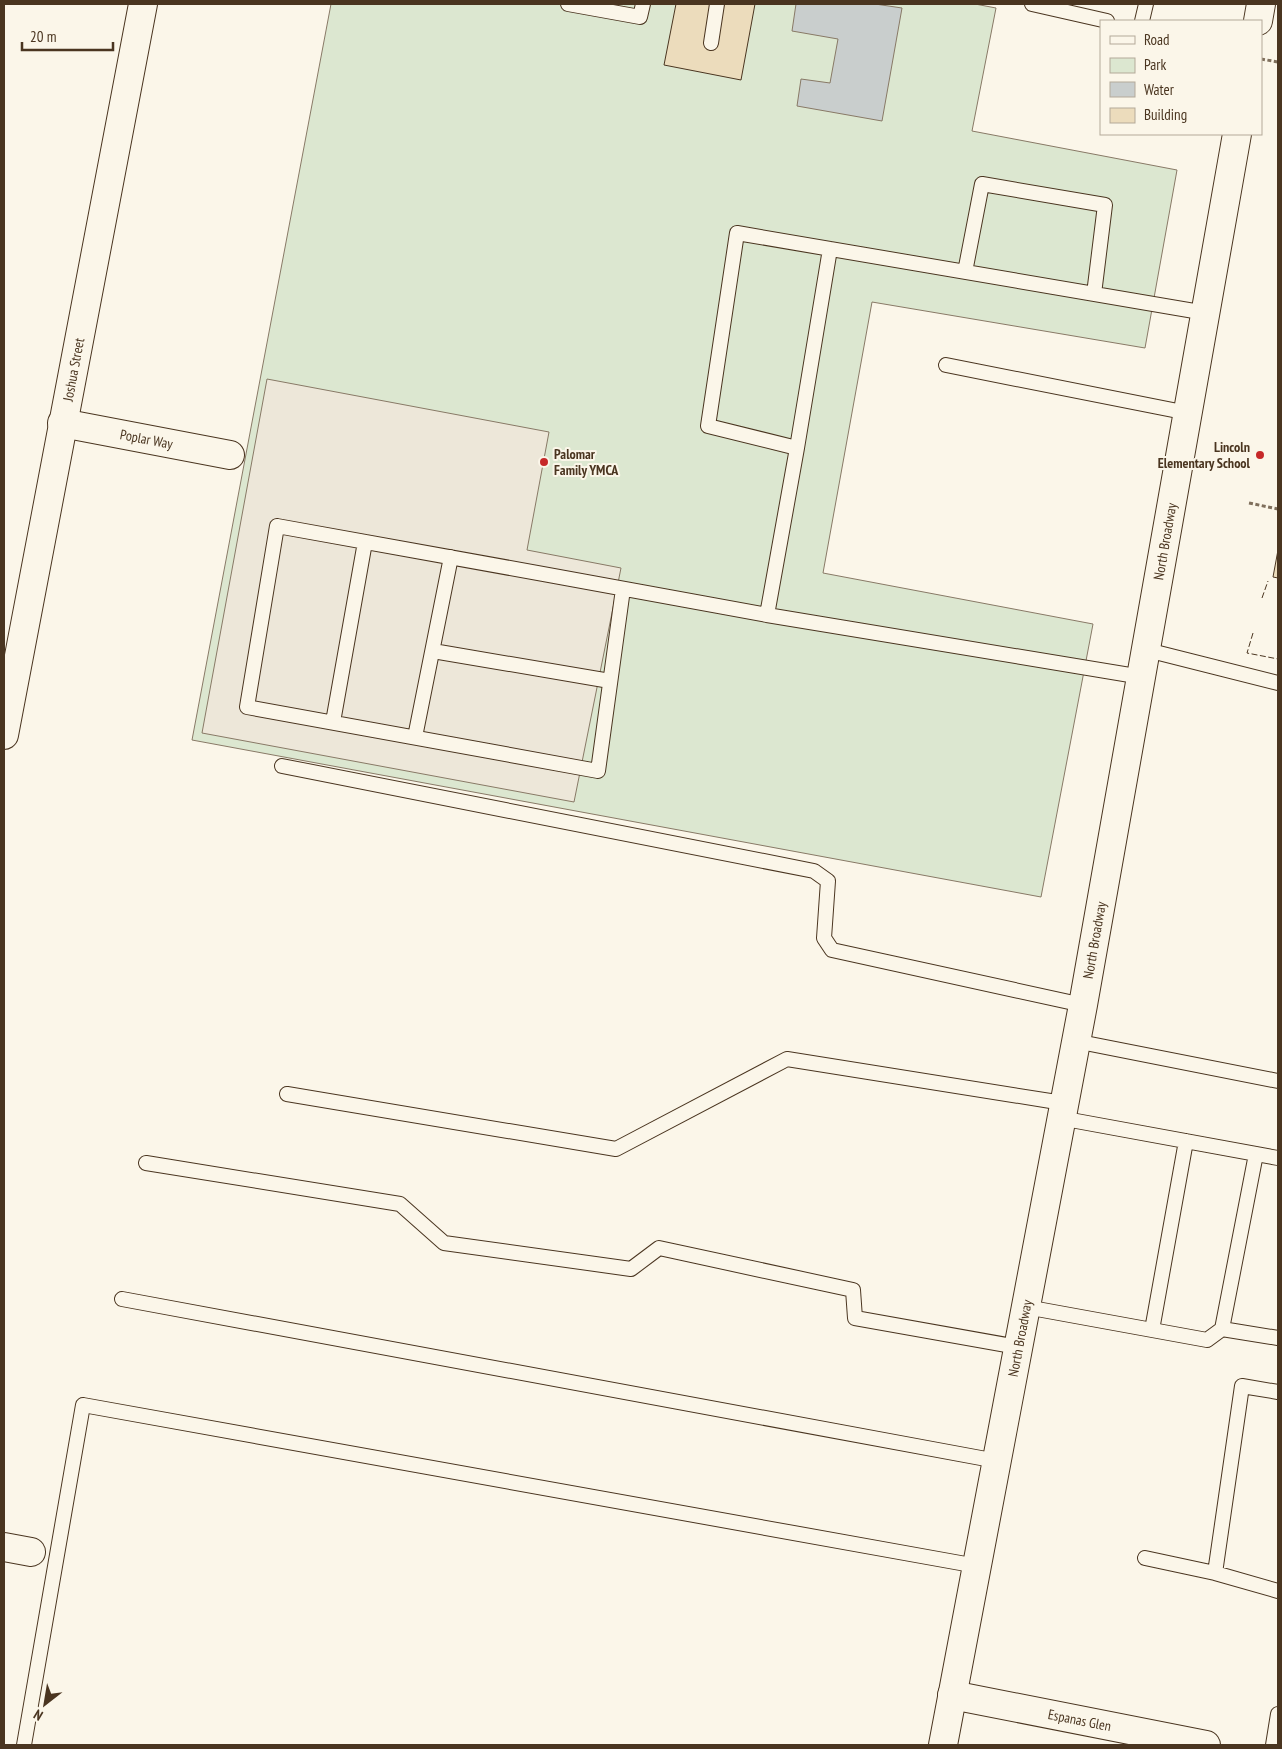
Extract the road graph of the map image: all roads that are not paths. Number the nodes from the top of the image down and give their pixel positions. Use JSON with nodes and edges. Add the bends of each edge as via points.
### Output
{"nodes":[{"id":1,"x":143,"y":4,"type":"edge"},
{"id":2,"x":568,"y":4,"type":"edge"},
{"id":3,"x":642,"y":4,"type":"edge"},
{"id":4,"x":717,"y":4,"type":"edge"},
{"id":5,"x":1032,"y":4,"type":"edge"},
{"id":6,"x":1146,"y":4,"type":"edge"},
{"id":7,"x":1261,"y":4,"type":"edge"},
{"id":8,"x":1104,"y":20,"type":"edge"},
{"id":9,"x":1142,"y":20,"type":"edge"},
{"id":10,"x":1258,"y":20,"type":"edge"},
{"id":11,"x":711,"y":43,"type":"dead end"},
{"id":12,"x":1237,"y":135,"type":"edge"},
{"id":13,"x":830,"y":250,"type":"junction"},
{"id":14,"x":965,"y":272,"type":"junction"},
{"id":15,"x":1094,"y":294,"type":"junction"},
{"id":16,"x":1206,"y":314,"type":"junction"},
{"id":17,"x":946,"y":365,"type":"dead end"},
{"id":18,"x":1188,"y":413,"type":"junction"},
{"id":19,"x":62,"y":423,"type":"junction"},
{"id":20,"x":797,"y":448,"type":"junction"},
{"id":21,"x":230,"y":455,"type":"dead end"},
{"id":22,"x":365,"y":542,"type":"junction"},
{"id":23,"x":451,"y":557,"type":"junction"},
{"id":24,"x":623,"y":589,"type":"junction"},
{"id":25,"x":767,"y":615,"type":"junction"},
{"id":26,"x":1147,"y":650,"type":"junction"},
{"id":27,"x":432,"y":651,"type":"junction"},
{"id":28,"x":1142,"y":677,"type":"junction"},
{"id":29,"x":610,"y":681,"type":"junction"},
{"id":30,"x":1278,"y":683,"type":"edge"},
{"id":31,"x":332,"y":722,"type":"junction"},
{"id":32,"x":4,"y":735,"type":"edge"},
{"id":33,"x":415,"y":737,"type":"junction"},
{"id":34,"x":282,"y":766,"type":"dead end"},
{"id":35,"x":1083,"y":1005,"type":"junction"},
{"id":36,"x":1075,"y":1041,"type":"junction"},
{"id":37,"x":1278,"y":1080,"type":"edge"},
{"id":38,"x":287,"y":1094,"type":"dead end"},
{"id":39,"x":1062,"y":1110,"type":"junction"},
{"id":40,"x":1186,"y":1141,"type":"junction"},
{"id":41,"x":1256,"y":1154,"type":"junction"},
{"id":42,"x":1278,"y":1158,"type":"edge"},
{"id":43,"x":146,"y":1163,"type":"dead end"},
{"id":44,"x":122,"y":1299,"type":"dead end"},
{"id":45,"x":1026,"y":1307,"type":"junction"},
{"id":46,"x":1222,"y":1329,"type":"junction"},
{"id":47,"x":1152,"y":1330,"type":"junction"},
{"id":48,"x":1278,"y":1338,"type":"edge"},
{"id":49,"x":1018,"y":1347,"type":"junction"},
{"id":50,"x":1278,"y":1392,"type":"edge"},
{"id":51,"x":997,"y":1461,"type":"junction"},
{"id":52,"x":4,"y":1547,"type":"edge"},
{"id":53,"x":31,"y":1552,"type":"dead end"},
{"id":54,"x":1145,"y":1558,"type":"dead end"},
{"id":55,"x":977,"y":1566,"type":"junction"},
{"id":56,"x":1215,"y":1573,"type":"junction"},
{"id":57,"x":1278,"y":1591,"type":"edge"},
{"id":58,"x":952,"y":1695,"type":"junction"},
{"id":59,"x":1278,"y":1714,"type":"edge"},
{"id":60,"x":24,"y":1745,"type":"edge"},
{"id":61,"x":943,"y":1745,"type":"edge"},
{"id":62,"x":1201,"y":1745,"type":"edge"},
{"id":63,"x":1273,"y":1745,"type":"edge"}],
"edges":[{"from":1,"to":19,"type":"main road","name":"Joshua Street"},
{"from":2,"to":3,"type":"lane","via":[[640,18]]},
{"from":4,"to":11,"type":"lane"},
{"from":5,"to":8,"type":"lane"},
{"from":6,"to":9,"type":"lane"},
{"from":7,"to":10,"type":"main road"},
{"from":12,"to":16,"type":"main road","name":"North Broadway"},
{"from":13,"to":14,"type":"lane"},
{"from":13,"to":20,"type":"lane"},
{"from":13,"to":20,"type":"lane","via":[[737,233],[708,426]]},
{"from":14,"to":15,"type":"lane"},
{"from":14,"to":15,"type":"lane","via":[[982,184],[1105,206]]},
{"from":15,"to":16,"type":"lane"},
{"from":16,"to":18,"type":"main road","name":"North Broadway"},
{"from":17,"to":18,"type":"lane"},
{"from":18,"to":26,"type":"main road","name":"North Broadway"},
{"from":19,"to":21,"type":"main road","name":"Poplar Way"},
{"from":19,"to":32,"type":"main road","name":"Joshua Street"},
{"from":20,"to":25,"type":"lane"},
{"from":22,"to":23,"type":"lane"},
{"from":22,"to":31,"type":"lane"},
{"from":22,"to":31,"type":"lane","via":[[277,526],[247,707]]},
{"from":23,"to":24,"type":"lane"},
{"from":23,"to":27,"type":"lane"},
{"from":24,"to":25,"type":"lane"},
{"from":24,"to":29,"type":"lane"},
{"from":25,"to":28,"type":"lane"},
{"from":26,"to":28,"type":"main road","name":"North Broadway"},
{"from":26,"to":30,"type":"lane"},
{"from":27,"to":29,"type":"lane"},
{"from":27,"to":33,"type":"lane"},
{"from":28,"to":35,"type":"main road","name":"North Broadway"},
{"from":29,"to":33,"type":"lane","via":[[598,771]]},
{"from":31,"to":33,"type":"lane"},
{"from":34,"to":35,"type":"lane","via":[[814,871],[828,881],[824,938],[832,950]]},
{"from":35,"to":36,"type":"main road","name":"North Broadway"},
{"from":36,"to":37,"type":"lane"},
{"from":36,"to":39,"type":"main road","name":"North Broadway"},
{"from":38,"to":39,"type":"lane","via":[[616,1149],[787,1059]]},
{"from":39,"to":40,"type":"lane"},
{"from":39,"to":45,"type":"main road","name":"North Broadway"},
{"from":40,"to":41,"type":"lane"},
{"from":40,"to":47,"type":"lane"},
{"from":41,"to":42,"type":"lane"},
{"from":41,"to":46,"type":"lane"},
{"from":43,"to":49,"type":"lane","via":[[400,1204],[444,1243],[632,1269],[659,1248],[853,1290],[855,1318]]},
{"from":44,"to":51,"type":"lane"},
{"from":45,"to":47,"type":"lane"},
{"from":45,"to":49,"type":"main road","name":"North Broadway"},
{"from":46,"to":47,"type":"lane","via":[[1207,1340]]},
{"from":46,"to":48,"type":"lane"},
{"from":49,"to":51,"type":"main road","name":"North Broadway"},
{"from":50,"to":56,"type":"lane","via":[[1242,1386]]},
{"from":51,"to":55,"type":"main road","name":"North Broadway"},
{"from":52,"to":53,"type":"main road"},
{"from":54,"to":56,"type":"lane"},
{"from":55,"to":58,"type":"main road","name":"North Broadway"},
{"from":55,"to":60,"type":"lane","via":[[83,1405]]},
{"from":56,"to":57,"type":"lane"},
{"from":58,"to":61,"type":"main road","name":"North Broadway"},
{"from":58,"to":62,"type":"main road","name":"Espanas Glen"},
{"from":59,"to":63,"type":"lane"}]}
